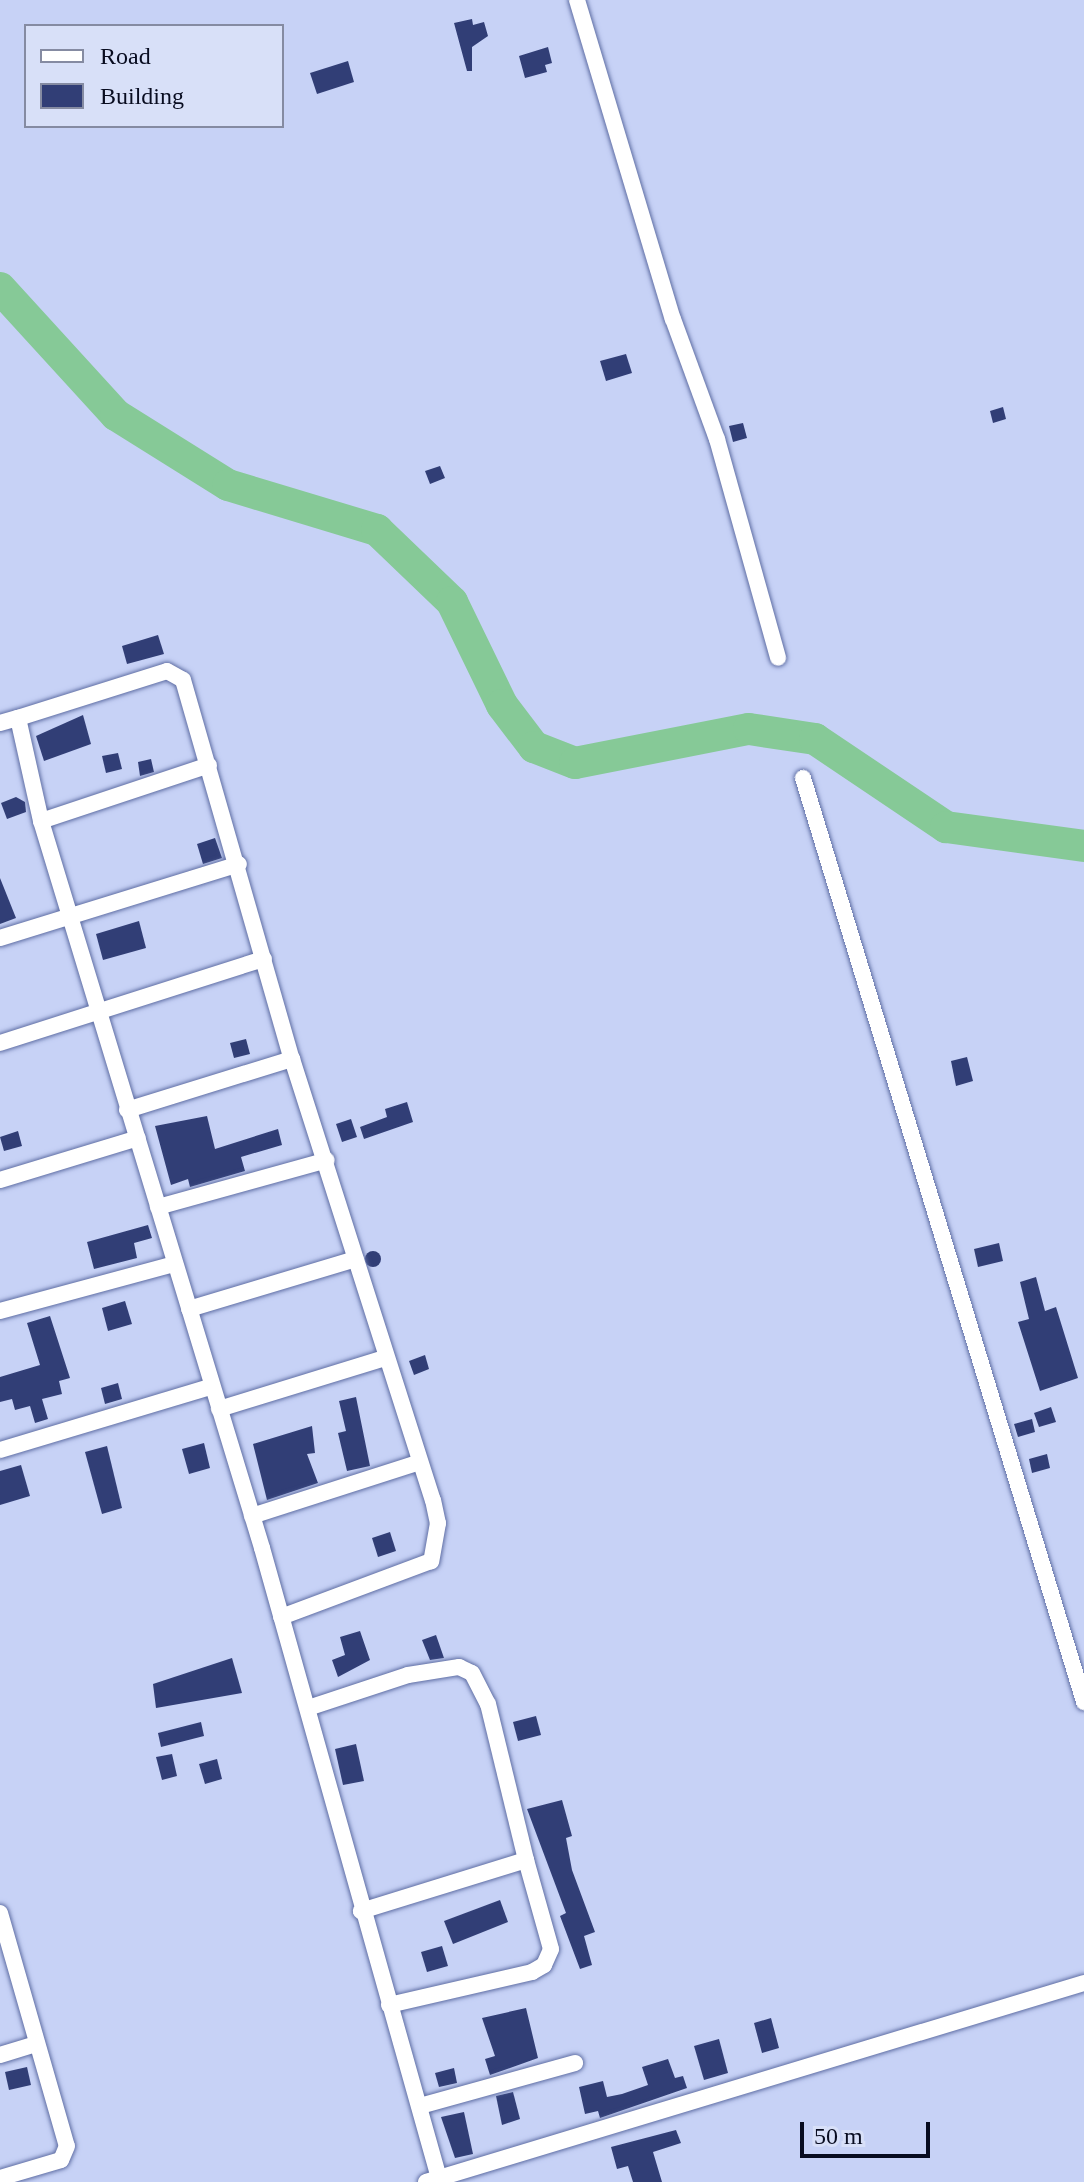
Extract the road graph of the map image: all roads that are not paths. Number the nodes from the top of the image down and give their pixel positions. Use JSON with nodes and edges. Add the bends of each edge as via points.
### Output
{"nodes":[{"id":1,"x":577,"y":0,"type":"edge"},
{"id":2,"x":778,"y":658,"type":"dead end"},
{"id":3,"x":18,"y":718,"type":"junction"},
{"id":4,"x":0,"y":723,"type":"edge"},
{"id":5,"x":209,"y":765,"type":"junction"},
{"id":6,"x":803,"y":778,"type":"dead end"},
{"id":7,"x":41,"y":821,"type":"junction"},
{"id":8,"x":239,"y":864,"type":"junction"},
{"id":9,"x":71,"y":917,"type":"junction"},
{"id":10,"x":0,"y":938,"type":"edge"},
{"id":11,"x":264,"y":959,"type":"junction"},
{"id":12,"x":98,"y":1009,"type":"junction"},
{"id":13,"x":0,"y":1043,"type":"edge"},
{"id":14,"x":292,"y":1059,"type":"junction"},
{"id":15,"x":127,"y":1110,"type":"junction"},
{"id":16,"x":138,"y":1138,"type":"junction"},
{"id":17,"x":327,"y":1160,"type":"junction"},
{"id":18,"x":0,"y":1180,"type":"edge"},
{"id":19,"x":158,"y":1207,"type":"junction"},
{"id":20,"x":356,"y":1259,"type":"junction"},
{"id":21,"x":174,"y":1264,"type":"junction"},
{"id":22,"x":189,"y":1309,"type":"junction"},
{"id":23,"x":0,"y":1311,"type":"edge"},
{"id":24,"x":385,"y":1358,"type":"junction"},
{"id":25,"x":210,"y":1387,"type":"junction"},
{"id":26,"x":219,"y":1409,"type":"junction"},
{"id":27,"x":0,"y":1450,"type":"edge"},
{"id":28,"x":420,"y":1462,"type":"junction"},
{"id":29,"x":252,"y":1516,"type":"junction"},
{"id":30,"x":281,"y":1617,"type":"junction"},
{"id":31,"x":1084,"y":1702,"type":"edge"},
{"id":32,"x":308,"y":1708,"type":"junction"},
{"id":33,"x":526,"y":1860,"type":"junction"},
{"id":34,"x":361,"y":1911,"type":"junction"},
{"id":35,"x":0,"y":1913,"type":"edge"},
{"id":36,"x":8,"y":1963,"type":"edge"},
{"id":37,"x":1084,"y":1983,"type":"edge"},
{"id":38,"x":389,"y":2005,"type":"junction"},
{"id":39,"x":36,"y":2044,"type":"junction"},
{"id":40,"x":0,"y":2055,"type":"edge"},
{"id":41,"x":575,"y":2063,"type":"dead end"},
{"id":42,"x":420,"y":2106,"type":"junction"},
{"id":43,"x":0,"y":2178,"type":"edge"},
{"id":44,"x":432,"y":2180,"type":"edge"}],
"edges":[{"from":1,"to":2,"type":"street","via":[[673,319],[717,439]]},
{"from":3,"to":4,"type":"street"},
{"from":3,"to":5,"type":"street","via":[[174,672],[183,680]]},
{"from":3,"to":7,"type":"street"},
{"from":5,"to":7,"type":"street"},
{"from":5,"to":8,"type":"street"},
{"from":6,"to":31,"type":"street"},
{"from":7,"to":9,"type":"street"},
{"from":8,"to":9,"type":"street"},
{"from":8,"to":11,"type":"street"},
{"from":9,"to":10,"type":"street"},
{"from":9,"to":12,"type":"street"},
{"from":11,"to":12,"type":"street"},
{"from":11,"to":14,"type":"street"},
{"from":12,"to":13,"type":"street"},
{"from":12,"to":15,"type":"street"},
{"from":14,"to":15,"type":"street"},
{"from":14,"to":17,"type":"street"},
{"from":15,"to":16,"type":"street"},
{"from":16,"to":18,"type":"street"},
{"from":16,"to":19,"type":"street"},
{"from":17,"to":19,"type":"street"},
{"from":17,"to":20,"type":"street"},
{"from":19,"to":21,"type":"street"},
{"from":20,"to":22,"type":"street"},
{"from":20,"to":24,"type":"street"},
{"from":21,"to":22,"type":"street"},
{"from":21,"to":23,"type":"street"},
{"from":22,"to":25,"type":"street"},
{"from":24,"to":26,"type":"street"},
{"from":24,"to":28,"type":"street"},
{"from":25,"to":26,"type":"street"},
{"from":25,"to":27,"type":"street"},
{"from":26,"to":29,"type":"street"},
{"from":28,"to":29,"type":"street"},
{"from":28,"to":30,"type":"street","via":[[438,1523],[431,1561]]},
{"from":29,"to":30,"type":"street"},
{"from":30,"to":32,"type":"street"},
{"from":32,"to":33,"type":"street","via":[[408,1675],[466,1668],[488,1704]]},
{"from":32,"to":34,"type":"street"},
{"from":33,"to":34,"type":"street"},
{"from":33,"to":38,"type":"street","via":[[551,1949],[544,1965]]},
{"from":34,"to":38,"type":"street"},
{"from":35,"to":36,"type":"street"},
{"from":36,"to":39,"type":"street"},
{"from":37,"to":44,"type":"street"},
{"from":38,"to":42,"type":"street"},
{"from":39,"to":40,"type":"street"},
{"from":39,"to":43,"type":"street","via":[[67,2151],[61,2160]]},
{"from":41,"to":42,"type":"street"},
{"from":42,"to":44,"type":"street"}]}
